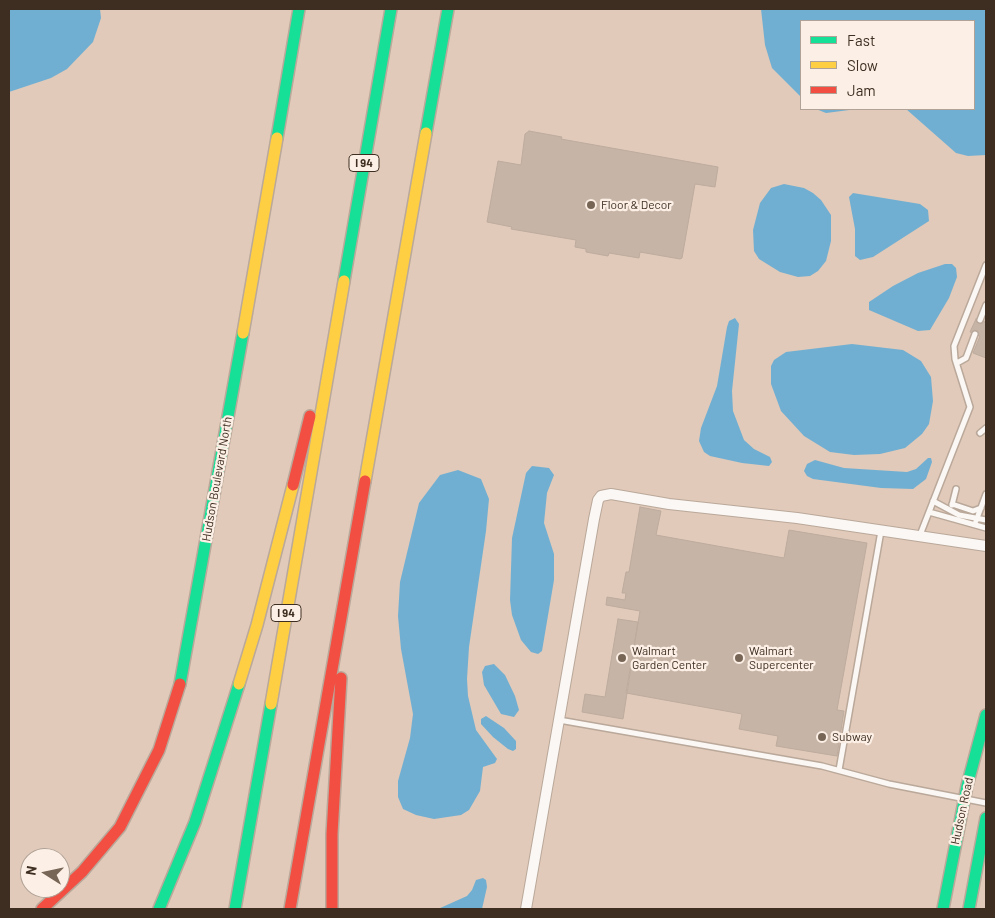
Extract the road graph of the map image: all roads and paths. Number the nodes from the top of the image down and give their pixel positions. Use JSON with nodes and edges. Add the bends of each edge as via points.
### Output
{"nodes":[{"id":1,"x":299,"y":9,"type":"edge"},
{"id":2,"x":391,"y":9,"type":"edge"},
{"id":3,"x":448,"y":9,"type":"edge"},
{"id":4,"x":986,"y":265,"type":"edge"},
{"id":5,"x":986,"y":305,"type":"edge"},
{"id":6,"x":337,"y":317,"type":"junction"},
{"id":7,"x":980,"y":320,"type":"dead end"},
{"id":8,"x":975,"y":334,"type":"dead end"},
{"id":9,"x":957,"y":363,"type":"junction"},
{"id":10,"x":986,"y":428,"type":"edge"},
{"id":11,"x":980,"y":433,"type":"dead end"},
{"id":12,"x":956,"y":489,"type":"dead end"},
{"id":13,"x":986,"y":494,"type":"edge"},
{"id":14,"x":933,"y":501,"type":"junction"},
{"id":15,"x":952,"y":504,"type":"junction"},
{"id":16,"x":981,"y":508,"type":"junction"},
{"id":17,"x":950,"y":510,"type":"junction"},
{"id":18,"x":929,"y":512,"type":"junction"},
{"id":19,"x":978,"y":519,"type":"junction"},
{"id":20,"x":986,"y":520,"type":"edge"},
{"id":21,"x":972,"y":525,"type":"junction"},
{"id":22,"x":986,"y":528,"type":"edge"},
{"id":23,"x":881,"y":531,"type":"junction"},
{"id":24,"x":920,"y":535,"type":"junction"},
{"id":25,"x":986,"y":546,"type":"edge"},
{"id":26,"x":345,"y":600,"type":"junction"},
{"id":27,"x":986,"y":715,"type":"edge"},
{"id":28,"x":559,"y":720,"type":"junction"},
{"id":29,"x":839,"y":770,"type":"junction"},
{"id":30,"x":964,"y":798,"type":"junction"},
{"id":31,"x":986,"y":803,"type":"edge"},
{"id":32,"x":986,"y":818,"type":"edge"},
{"id":33,"x":42,"y":909,"type":"edge"},
{"id":34,"x":159,"y":909,"type":"edge"},
{"id":35,"x":235,"y":909,"type":"edge"},
{"id":36,"x":290,"y":909,"type":"edge"},
{"id":37,"x":332,"y":909,"type":"edge"},
{"id":38,"x":526,"y":909,"type":"edge"},
{"id":39,"x":943,"y":909,"type":"edge"},
{"id":40,"x":969,"y":909,"type":"edge"}],
"edges":[{"from":1,"to":33,"type":"main road","name":"Hudson Boulevard North","via":[[177,698],[159,750],[120,827],[82,872]]},
{"from":2,"to":6,"type":"main road","number":"I 94"},
{"from":3,"to":26,"type":"main road"},
{"from":4,"to":9,"type":"lane","via":[[956,342]]},
{"from":5,"to":7,"type":"lane"},
{"from":6,"to":34,"type":"main road","via":[[257,625],[195,822]]},
{"from":6,"to":35,"type":"main road","number":"I 94"},
{"from":8,"to":9,"type":"lane","via":[[966,358]]},
{"from":9,"to":14,"type":"lane","via":[[970,407]]},
{"from":10,"to":11,"type":"lane"},
{"from":12,"to":15,"type":"lane"},
{"from":13,"to":16,"type":"lane"},
{"from":14,"to":17,"type":"lane"},
{"from":14,"to":18,"type":"lane"},
{"from":15,"to":16,"type":"lane","via":[[968,510]]},
{"from":15,"to":17,"type":"lane"},
{"from":16,"to":19,"type":"lane"},
{"from":17,"to":19,"type":"lane"},
{"from":18,"to":21,"type":"lane"},
{"from":18,"to":24,"type":"lane"},
{"from":19,"to":20,"type":"lane"},
{"from":19,"to":21,"type":"lane"},
{"from":21,"to":22,"type":"lane"},
{"from":23,"to":24,"type":"street"},
{"from":23,"to":28,"type":"street","via":[[611,494],[601,496],[597,503]]},
{"from":23,"to":29,"type":"lane"},
{"from":24,"to":25,"type":"street"},
{"from":26,"to":36,"type":"main road"},
{"from":26,"to":37,"type":"main road","via":[[333,824]]},
{"from":27,"to":30,"type":"main road","name":"Hudson Road"},
{"from":28,"to":29,"type":"lane"},
{"from":28,"to":38,"type":"street"},
{"from":29,"to":30,"type":"lane","via":[[889,784]]},
{"from":30,"to":31,"type":"lane"},
{"from":30,"to":39,"type":"main road","name":"Hudson Road"},
{"from":32,"to":40,"type":"main road","name":"Hudson Road"}]}
